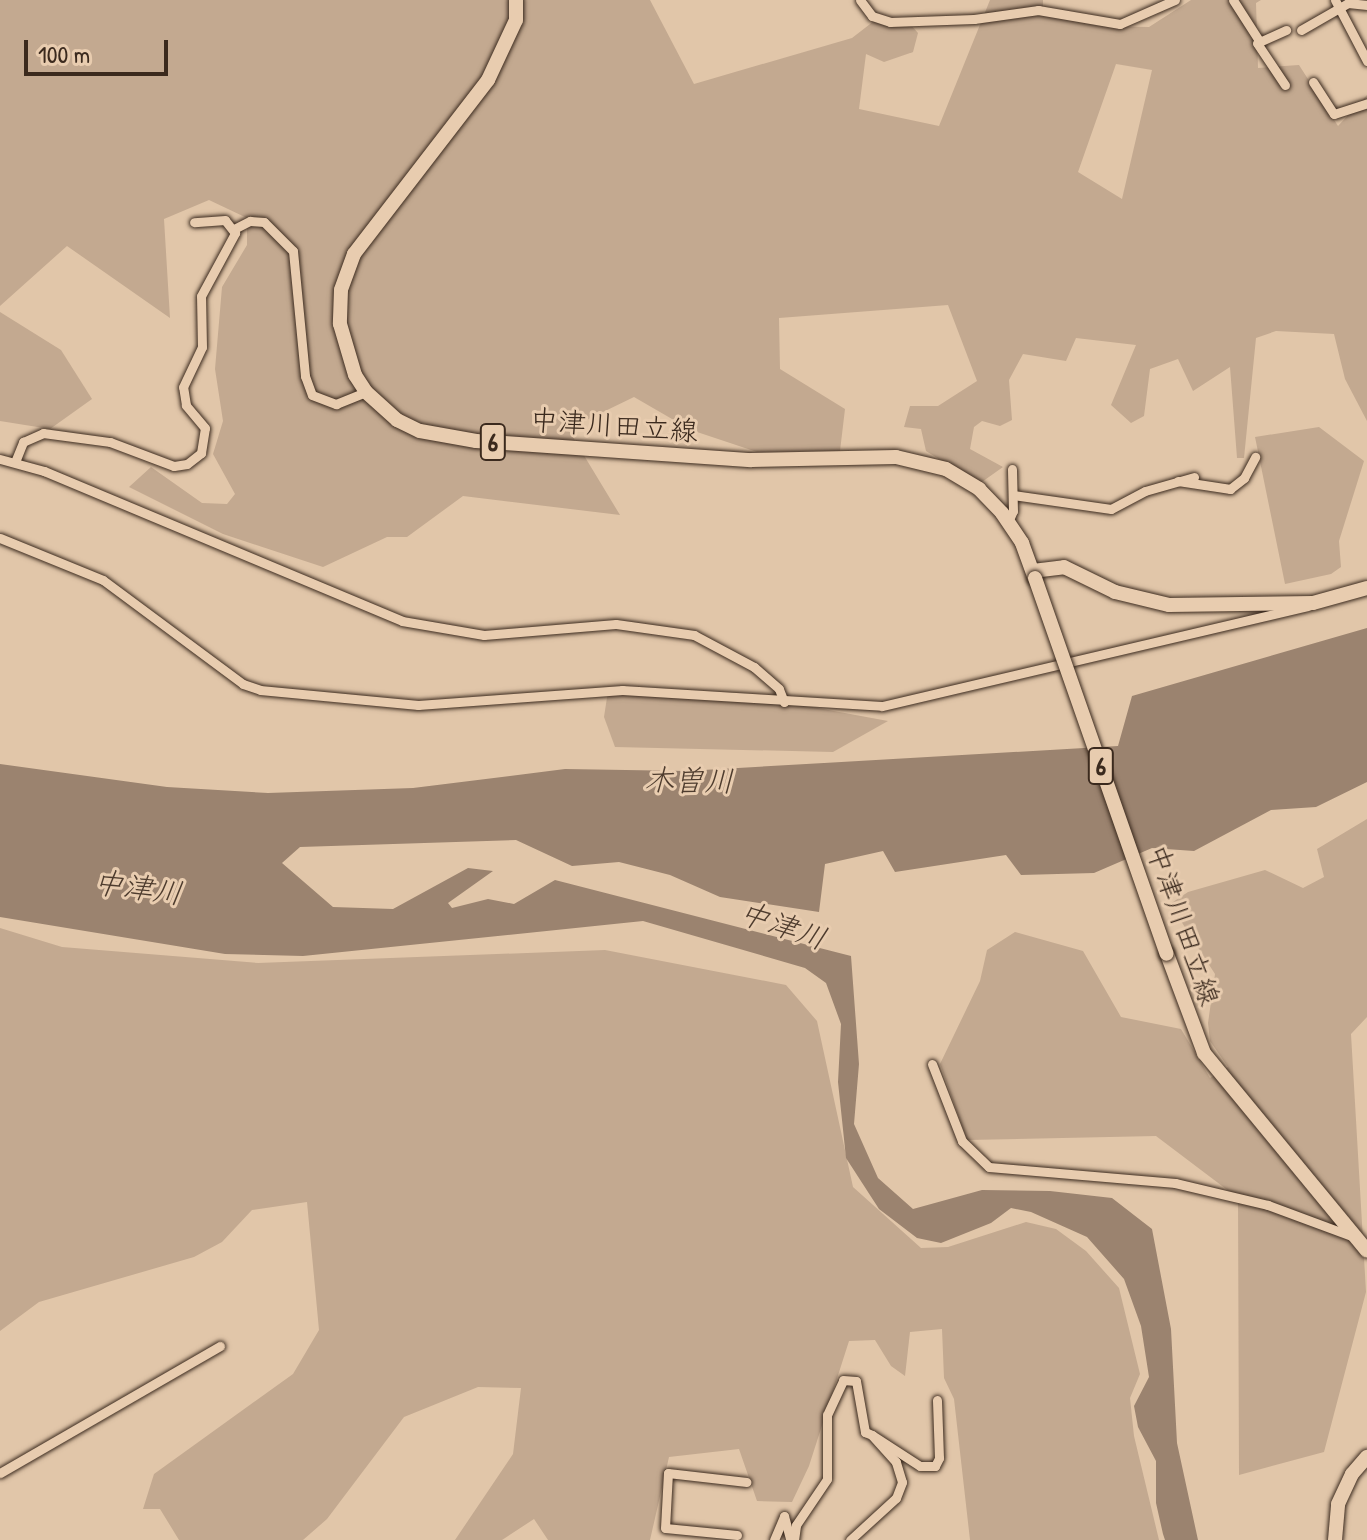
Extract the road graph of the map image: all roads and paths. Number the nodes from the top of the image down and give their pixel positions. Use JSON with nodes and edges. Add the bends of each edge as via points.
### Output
{"nodes":[{"id":1,"x":516,"y":0,"type":"edge"},
{"id":2,"x":860,"y":0,"type":"edge"},
{"id":3,"x":1175,"y":0,"type":"edge"},
{"id":4,"x":1233,"y":0,"type":"edge"},
{"id":5,"x":1338,"y":4,"type":"edge"},
{"id":6,"x":1367,"y":5,"type":"edge"},
{"id":7,"x":1286,"y":30,"type":"dead end"},
{"id":8,"x":1301,"y":30,"type":"dead end"},
{"id":9,"x":1260,"y":42,"type":"junction"},
{"id":10,"x":1367,"y":61,"type":"edge"},
{"id":11,"x":1313,"y":82,"type":"dead end"},
{"id":12,"x":1285,"y":85,"type":"dead end"},
{"id":13,"x":1367,"y":103,"type":"edge"},
{"id":14,"x":194,"y":222,"type":"dead end"},
{"id":15,"x":234,"y":229,"type":"junction"},
{"id":16,"x":366,"y":392,"type":"junction"},
{"id":17,"x":1255,"y":457,"type":"dead end"},
{"id":18,"x":0,"y":459,"type":"edge"},
{"id":19,"x":15,"y":462,"type":"junction"},
{"id":20,"x":1012,"y":469,"type":"dead end"},
{"id":21,"x":1194,"y":477,"type":"dead end"},
{"id":22,"x":1178,"y":481,"type":"junction"},
{"id":23,"x":1013,"y":495,"type":"junction"},
{"id":24,"x":1008,"y":522,"type":"junction"},
{"id":25,"x":0,"y":538,"type":"edge"},
{"id":26,"x":1034,"y":574,"type":"junction"},
{"id":27,"x":1367,"y":588,"type":"edge"},
{"id":28,"x":1250,"y":612,"type":"junction"},
{"id":29,"x":784,"y":702,"type":"junction"},
{"id":30,"x":932,"y":1064,"type":"dead end"},
{"id":31,"x":1364,"y":1244,"type":"edge"},
{"id":32,"x":220,"y":1346,"type":"dead end"},
{"id":33,"x":937,"y":1400,"type":"dead end"},
{"id":34,"x":872,"y":1435,"type":"junction"},
{"id":35,"x":1367,"y":1457,"type":"edge"},
{"id":36,"x":0,"y":1473,"type":"edge"},
{"id":37,"x":746,"y":1482,"type":"dead end"},
{"id":38,"x":737,"y":1535,"type":"dead end"},
{"id":39,"x":701,"y":1536,"type":"edge"},
{"id":40,"x":774,"y":1540,"type":"edge"},
{"id":41,"x":793,"y":1540,"type":"edge"},
{"id":42,"x":850,"y":1540,"type":"edge"},
{"id":43,"x":1335,"y":1540,"type":"edge"}],
"edges":[{"from":1,"to":16,"type":"main road","name":"中津川田立線","number":"6","via":[[516,20],[488,80],[354,254],[341,290],[340,324],[355,375]]},
{"from":2,"to":3,"type":"street","via":[[872,16],[890,22],[1038,10],[1120,24]]},
{"from":4,"to":9,"type":"street"},
{"from":5,"to":6,"type":"street"},
{"from":5,"to":8,"type":"street"},
{"from":5,"to":10,"type":"street"},
{"from":7,"to":9,"type":"street"},
{"from":9,"to":12,"type":"street"},
{"from":11,"to":13,"type":"street","via":[[1334,114]]},
{"from":14,"to":15,"type":"street","via":[[225,220]]},
{"from":15,"to":16,"type":"street","via":[[250,221],[264,222],[293,251],[305,376],[312,395],[336,404]]},
{"from":15,"to":19,"type":"street","via":[[201,296],[202,347],[183,387],[186,405],[205,428],[204,448],[197,458],[167,465],[110,442],[43,433],[23,442]]},
{"from":16,"to":24,"type":"main road","name":"中津川田立線","number":"6","via":[[397,420],[420,431],[476,441],[751,460],[896,457],[946,469],[979,489]]},
{"from":17,"to":22,"type":"street","via":[[1244,478],[1230,489]]},
{"from":18,"to":19,"type":"street"},
{"from":19,"to":29,"type":"street","via":[[402,621],[484,635],[616,624],[694,635],[754,667],[779,689]]},
{"from":20,"to":23,"type":"street"},
{"from":21,"to":22,"type":"street"},
{"from":22,"to":23,"type":"street","via":[[1107,510]]},
{"from":23,"to":24,"type":"street"},
{"from":24,"to":26,"type":"main road","name":"中津川田立線","number":"6"},
{"from":25,"to":29,"type":"street","via":[[103,580],[243,684],[260,690],[418,705],[622,690]]},
{"from":26,"to":28,"type":"main road","via":[[1074,570],[1148,602]]},
{"from":26,"to":31,"type":"main road","name":"中津川田立線","number":"6","bridge":true,"via":[[1204,1053],[1232,1093]]},
{"from":27,"to":28,"type":"main road"},
{"from":28,"to":29,"type":"street","via":[[882,706]]},
{"from":30,"to":31,"type":"street","via":[[962,1141],[989,1167],[1175,1183],[1268,1205]]},
{"from":32,"to":36,"type":"street"},
{"from":33,"to":34,"type":"street","via":[[935,1466],[920,1466]]},
{"from":34,"to":41,"type":"street","via":[[865,1432],[856,1381],[843,1380],[827,1415],[827,1479],[796,1525]]},
{"from":34,"to":42,"type":"street","via":[[896,1462],[902,1482],[896,1498]]},
{"from":35,"to":43,"type":"main road","via":[[1338,1504]]},
{"from":37,"to":39,"type":"street","via":[[668,1473],[665,1528]]},
{"from":38,"to":39,"type":"street"},
{"from":40,"to":41,"type":"street","via":[[784,1516]]}]}
